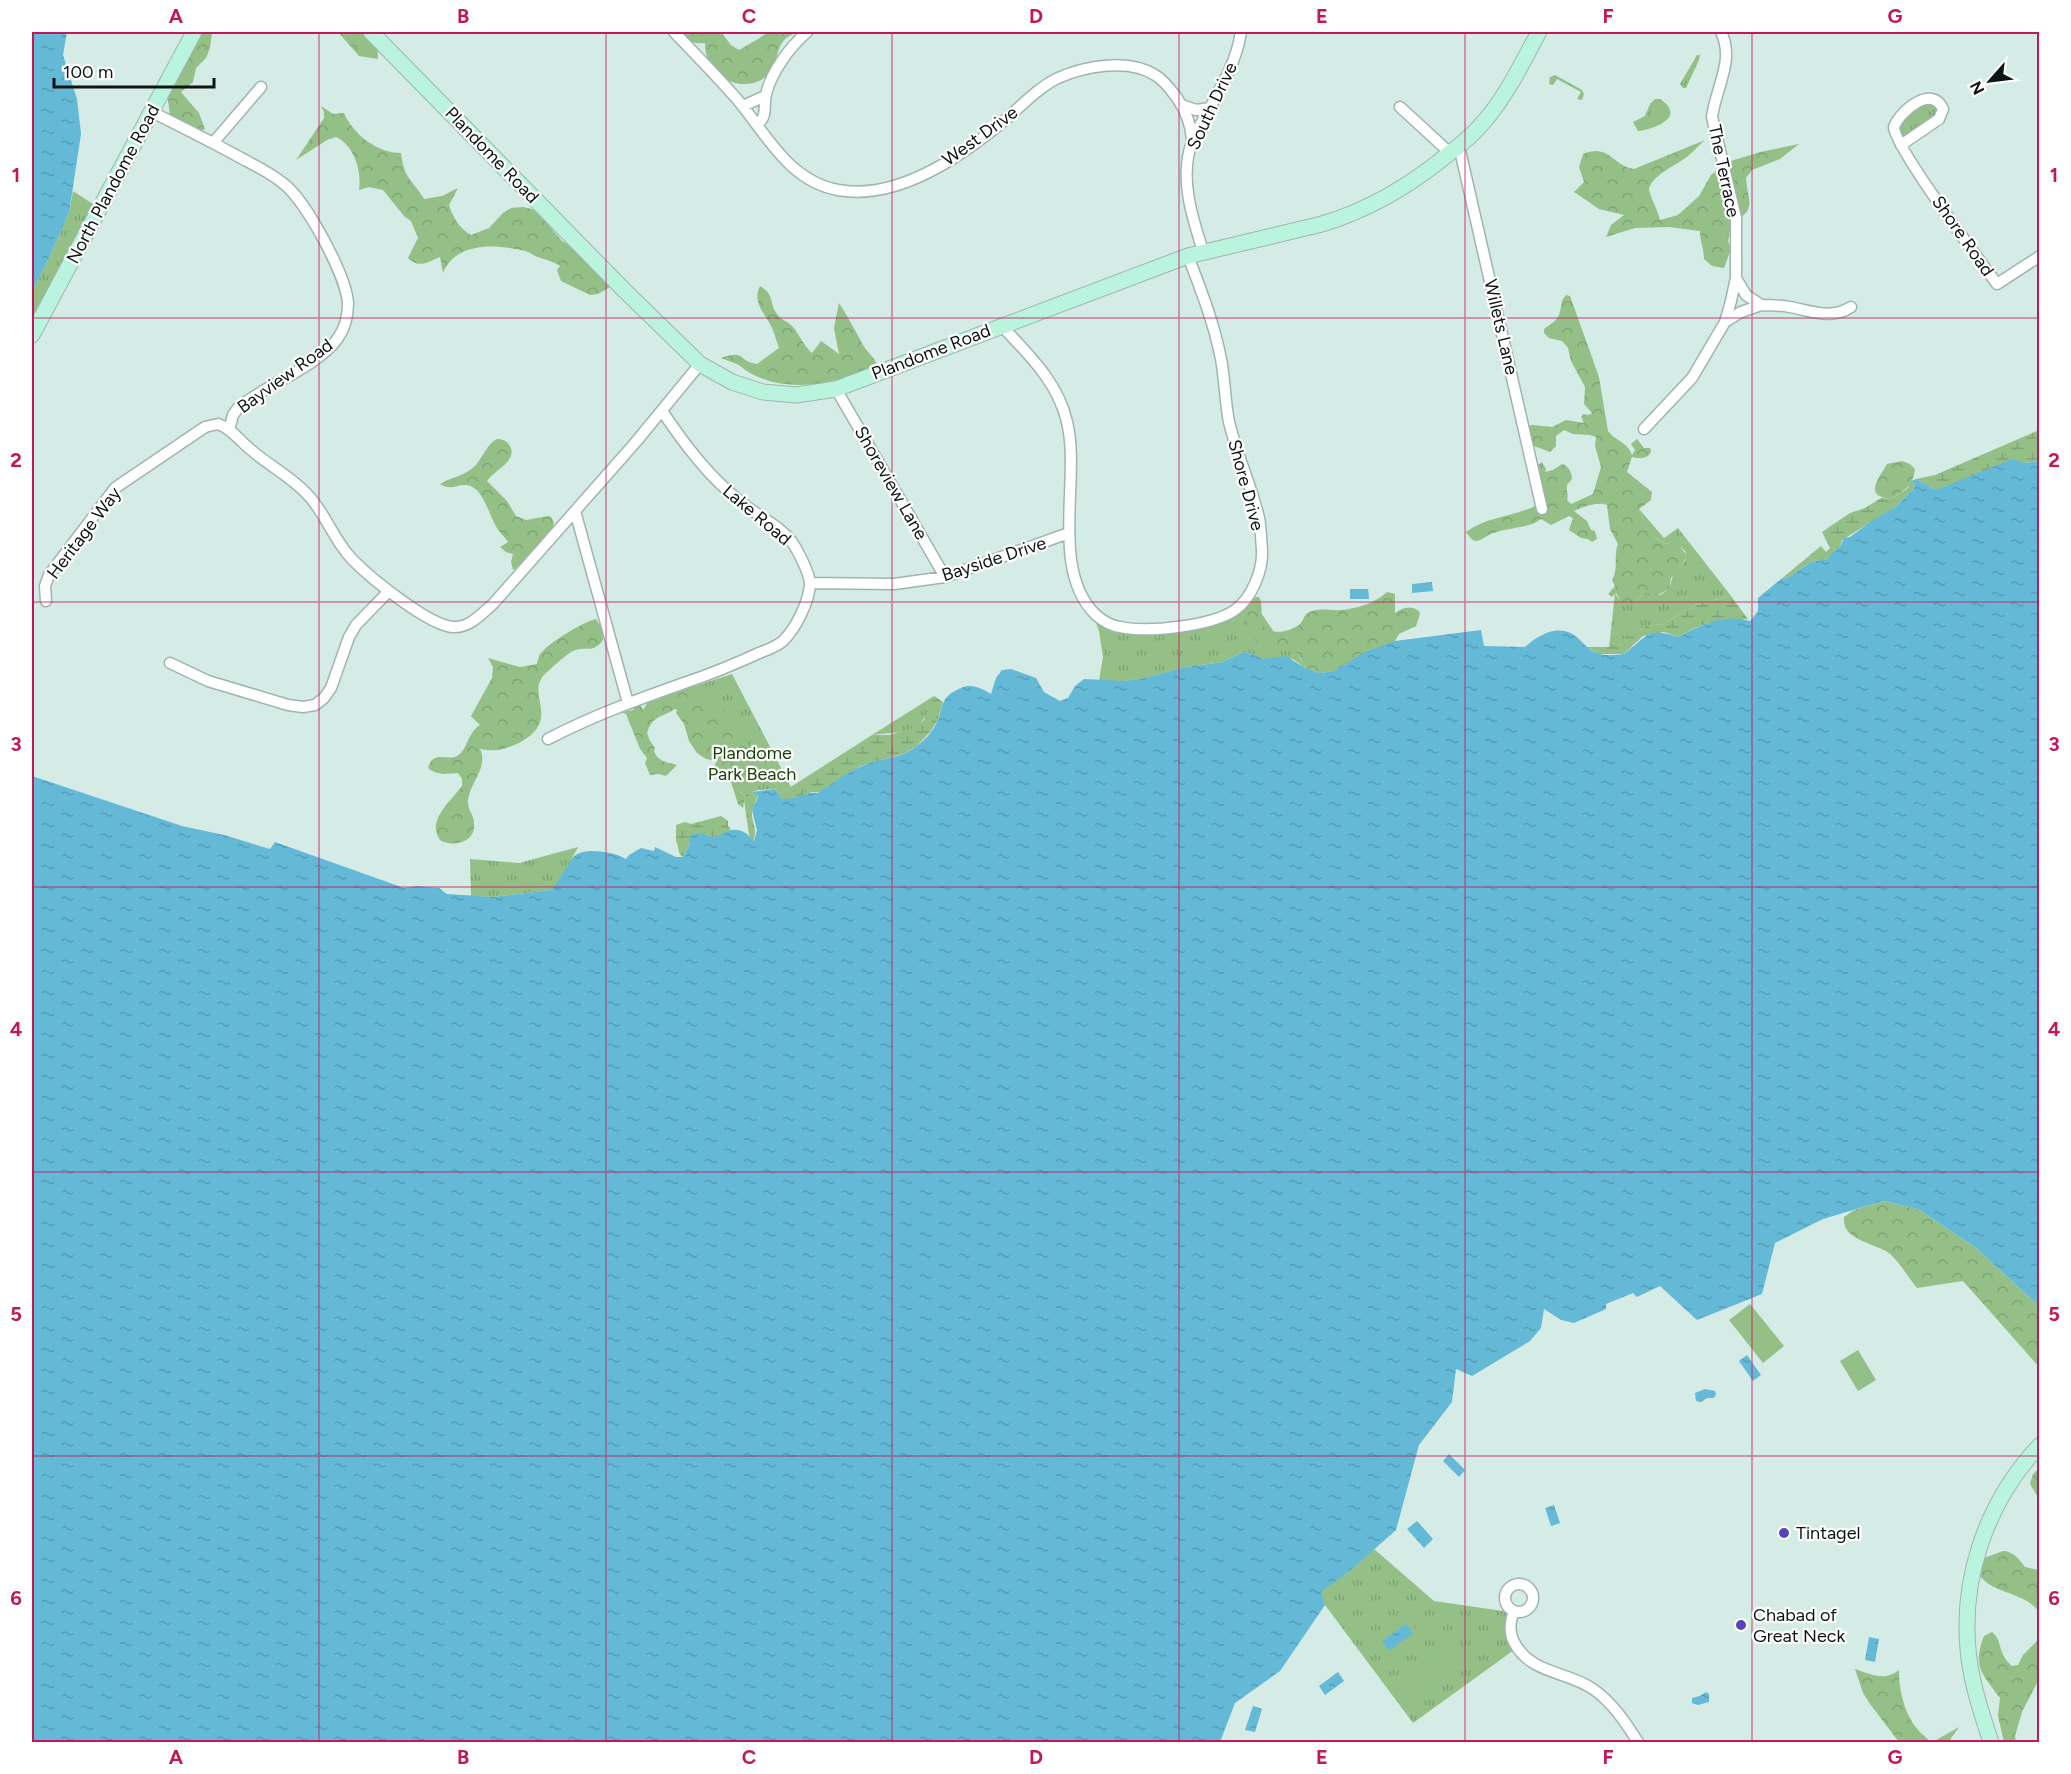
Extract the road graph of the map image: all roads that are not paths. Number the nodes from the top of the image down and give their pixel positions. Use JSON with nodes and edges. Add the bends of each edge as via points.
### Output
{"nodes":[{"id":1,"x":194,"y":32,"type":"edge"},
{"id":2,"x":371,"y":32,"type":"edge"},
{"id":3,"x":674,"y":32,"type":"edge"},
{"id":4,"x":807,"y":32,"type":"edge"},
{"id":5,"x":1241,"y":32,"type":"edge"},
{"id":6,"x":1539,"y":32,"type":"edge"},
{"id":7,"x":1721,"y":32,"type":"edge"},
{"id":8,"x":261,"y":87,"type":"dead end"},
{"id":9,"x":765,"y":96,"type":"junction"},
{"id":10,"x":1182,"y":105,"type":"junction"},
{"id":11,"x":743,"y":106,"type":"junction"},
{"id":12,"x":1400,"y":107,"type":"dead end"},
{"id":13,"x":1210,"y":108,"type":"junction"},
{"id":14,"x":152,"y":112,"type":"junction"},
{"id":15,"x":755,"y":121,"type":"junction"},
{"id":16,"x":1192,"y":140,"type":"junction"},
{"id":17,"x":213,"y":143,"type":"junction"},
{"id":18,"x":1901,"y":145,"type":"junction"},
{"id":19,"x":1455,"y":149,"type":"junction"},
{"id":20,"x":1203,"y":251,"type":"junction"},
{"id":21,"x":1188,"y":256,"type":"junction"},
{"id":22,"x":2040,"y":256,"type":"edge"},
{"id":23,"x":1736,"y":278,"type":"junction"},
{"id":24,"x":1761,"y":305,"type":"junction"},
{"id":25,"x":1851,"y":306,"type":"dead end"},
{"id":26,"x":1725,"y":322,"type":"junction"},
{"id":27,"x":1001,"y":325,"type":"junction"},
{"id":28,"x":32,"y":336,"type":"edge"},
{"id":29,"x":700,"y":364,"type":"junction"},
{"id":30,"x":836,"y":389,"type":"junction"},
{"id":31,"x":662,"y":411,"type":"junction"},
{"id":32,"x":1644,"y":429,"type":"dead end"},
{"id":33,"x":229,"y":430,"type":"junction"},
{"id":34,"x":1542,"y":509,"type":"dead end"},
{"id":35,"x":574,"y":512,"type":"junction"},
{"id":36,"x":1069,"y":533,"type":"junction"},
{"id":37,"x":945,"y":577,"type":"junction"},
{"id":38,"x":810,"y":583,"type":"junction"},
{"id":39,"x":389,"y":591,"type":"junction"},
{"id":40,"x":46,"y":601,"type":"dead end"},
{"id":41,"x":171,"y":663,"type":"dead end"},
{"id":42,"x":628,"y":703,"type":"junction"},
{"id":43,"x":548,"y":739,"type":"dead end"},
{"id":44,"x":2040,"y":1445,"type":"edge"},
{"id":45,"x":1514,"y":1611,"type":"dead end"},
{"id":46,"x":1638,"y":1743,"type":"edge"},
{"id":47,"x":1991,"y":1743,"type":"edge"}],
"edges":[{"from":1,"to":14,"type":"main road","name":"North Plandome Road"},
{"from":2,"to":29,"type":"main road","name":"Plandome Road"},
{"from":3,"to":11,"type":"street","name":"West Drive"},
{"from":4,"to":9,"type":"street","via":[[788,52]]},
{"from":5,"to":13,"type":"street","name":"South Drive","via":[[1229,74]]},
{"from":6,"to":19,"type":"main road","name":"Plandome Road","via":[[1491,112]]},
{"from":7,"to":23,"type":"street","name":"The Terrace","via":[[1727,48],[1726,64],[1712,117],[1736,218]]},
{"from":8,"to":17,"type":"street"},
{"from":9,"to":11,"type":"street"},
{"from":9,"to":15,"type":"street","via":[[763,120]]},
{"from":10,"to":13,"type":"street","via":[[1199,110]]},
{"from":10,"to":15,"type":"street","name":"West Drive","via":[[1155,75],[1142,69],[1114,65],[1081,70],[1056,79],[974,145],[945,163],[899,185],[872,191],[838,190],[802,175],[788,164]]},
{"from":10,"to":16,"type":"street","name":"West Drive"},
{"from":11,"to":15,"type":"street","name":"West Drive"},
{"from":12,"to":19,"type":"street"},
{"from":13,"to":16,"type":"street","name":"South Drive"},
{"from":14,"to":17,"type":"street","name":"Bayview Road"},
{"from":14,"to":28,"type":"main road","name":"North Plandome Road"},
{"from":16,"to":20,"type":"street","name":"South Drive","via":[[1188,156],[1189,198]]},
{"from":17,"to":33,"type":"street","name":"Bayview Road","via":[[277,178],[295,195],[338,268],[348,303],[339,338],[313,360],[238,408]]},
{"from":18,"to":18,"type":"street","name":"Shore Road","via":[[1941,117],[1939,101],[1923,99],[1897,120],[1893,130]]},
{"from":18,"to":22,"type":"street","name":"Shore Road","via":[[1996,284]]},
{"from":19,"to":20,"type":"main road","name":"Plandome Road","via":[[1398,192],[1360,212]]},
{"from":19,"to":34,"type":"street","name":"Willets Lane"},
{"from":20,"to":21,"type":"main road","name":"Plandome Road"},
{"from":21,"to":27,"type":"main road","name":"Plandome Road"},
{"from":21,"to":36,"type":"street","name":"Shore Drive","via":[[1213,324],[1229,421],[1260,521],[1262,555],[1254,584],[1236,609],[1217,620],[1168,627],[1117,627],[1097,616],[1083,595],[1072,563]]},
{"from":23,"to":24,"type":"street","via":[[1746,296]]},
{"from":23,"to":26,"type":"street","name":"The Terrace"},
{"from":24,"to":25,"type":"street","via":[[1788,306],[1826,315]]},
{"from":24,"to":26,"type":"street"},
{"from":26,"to":32,"type":"street","name":"The Terrace","via":[[1692,378]]},
{"from":27,"to":30,"type":"main road","name":"Plandome Road"},
{"from":27,"to":36,"type":"street","name":"Shore Drive","via":[[1046,375],[1067,421],[1071,445]]},
{"from":29,"to":30,"type":"main road","name":"Plandome Road","via":[[732,382],[763,392],[796,395]]},
{"from":29,"to":31,"type":"street","name":"Bayview Road"},
{"from":30,"to":37,"type":"street","name":"Shoreview Lane"},
{"from":31,"to":35,"type":"street","name":"Bayview Road"},
{"from":31,"to":38,"type":"street","name":"Lake Road","via":[[711,477],[784,533],[801,558]]},
{"from":33,"to":39,"type":"street","name":"Bayview Road","via":[[306,493],[351,558]]},
{"from":33,"to":40,"type":"street","name":"Heritage Way","via":[[218,424],[209,425],[115,488],[49,575]]},
{"from":35,"to":39,"type":"street","name":"Bayview Road","via":[[493,604],[467,625],[441,625]]},
{"from":35,"to":42,"type":"street"},
{"from":36,"to":37,"type":"street","name":"Bayside Drive"},
{"from":37,"to":38,"type":"street","name":"Bayside Drive","via":[[894,584]]},
{"from":38,"to":42,"type":"street","via":[[796,623],[777,645],[727,668]]},
{"from":39,"to":41,"type":"street","via":[[356,624],[331,688],[315,705],[288,705],[208,681]]},
{"from":42,"to":43,"type":"street"},
{"from":44,"to":47,"type":"main road","via":[[1997,1503],[1981,1540],[1971,1579],[1967,1617],[1969,1659]]},
{"from":45,"to":46,"type":"street","via":[[1510,1635],[1519,1652],[1531,1662],[1605,1698]]}]}
